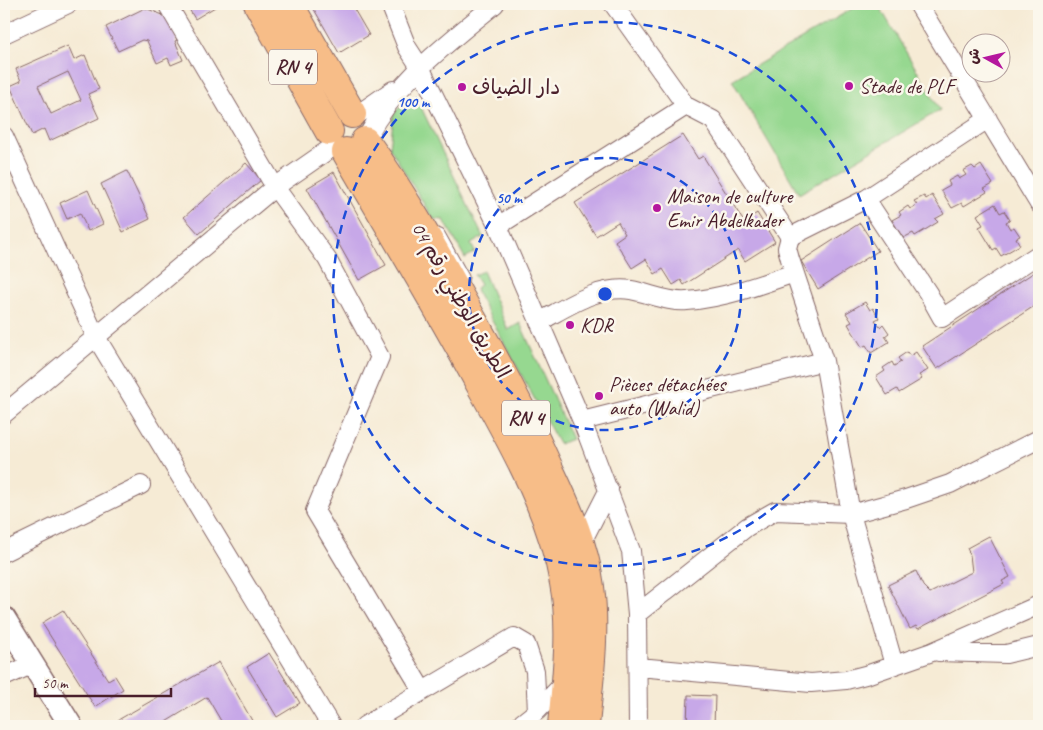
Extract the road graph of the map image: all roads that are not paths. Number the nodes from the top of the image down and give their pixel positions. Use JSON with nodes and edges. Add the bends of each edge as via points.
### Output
{"nodes":[{"id":1,"x":68,"y":4,"type":"edge"},
{"id":2,"x":167,"y":4,"type":"edge"},
{"id":3,"x":258,"y":4,"type":"edge"},
{"id":4,"x":289,"y":4,"type":"edge"},
{"id":5,"x":390,"y":4,"type":"edge"},
{"id":6,"x":495,"y":4,"type":"edge"},
{"id":7,"x":613,"y":4,"type":"edge"},
{"id":8,"x":918,"y":4,"type":"edge"},
{"id":9,"x":4,"y":34,"type":"edge"},
{"id":10,"x":420,"y":67,"type":"junction"},
{"id":11,"x":402,"y":85,"type":"junction"},
{"id":12,"x":686,"y":106,"type":"junction"},
{"id":13,"x":988,"y":119,"type":"junction"},
{"id":14,"x":350,"y":134,"type":"junction"},
{"id":15,"x":4,"y":136,"type":"edge"},
{"id":16,"x":275,"y":186,"type":"junction"},
{"id":17,"x":866,"y":199,"type":"junction"},
{"id":18,"x":1039,"y":204,"type":"edge"},
{"id":19,"x":498,"y":226,"type":"junction"},
{"id":20,"x":790,"y":237,"type":"junction"},
{"id":21,"x":1039,"y":254,"type":"edge"},
{"id":22,"x":794,"y":273,"type":"junction"},
{"id":23,"x":539,"y":322,"type":"junction"},
{"id":24,"x":96,"y":337,"type":"junction"},
{"id":25,"x":824,"y":361,"type":"junction"},
{"id":26,"x":4,"y":414,"type":"edge"},
{"id":27,"x":582,"y":421,"type":"junction"},
{"id":28,"x":1039,"y":439,"type":"edge"},
{"id":29,"x":141,"y":485,"type":"dead end"},
{"id":30,"x":609,"y":489,"type":"junction"},
{"id":31,"x":851,"y":514,"type":"junction"},
{"id":32,"x":580,"y":546,"type":"junction"},
{"id":33,"x":4,"y":552,"type":"edge"},
{"id":34,"x":1039,"y":605,"type":"edge"},
{"id":35,"x":637,"y":614,"type":"junction"},
{"id":36,"x":4,"y":618,"type":"edge"},
{"id":37,"x":1039,"y":646,"type":"edge"},
{"id":38,"x":932,"y":652,"type":"junction"},
{"id":39,"x":33,"y":664,"type":"junction"},
{"id":40,"x":894,"y":665,"type":"junction"},
{"id":41,"x":639,"y":667,"type":"junction"},
{"id":42,"x":4,"y":677,"type":"edge"},
{"id":43,"x":565,"y":682,"type":"junction"},
{"id":44,"x":422,"y":690,"type":"junction"},
{"id":45,"x":537,"y":711,"type":"junction"},
{"id":46,"x":71,"y":726,"type":"edge"},
{"id":47,"x":331,"y":726,"type":"edge"},
{"id":48,"x":364,"y":726,"type":"edge"},
{"id":49,"x":518,"y":726,"type":"edge"},
{"id":50,"x":562,"y":726,"type":"edge"},
{"id":51,"x":585,"y":726,"type":"edge"},
{"id":52,"x":638,"y":726,"type":"edge"}],
"edges":[{"from":1,"to":9,"type":"street"},
{"from":2,"to":16,"type":"street"},
{"from":3,"to":14,"type":"highway","name":"الطريق الوطني رقم 04","number":"RN 4"},
{"from":4,"to":14,"type":"highway","name":"الطريق الوطني رقم 04","number":"RN 4"},
{"from":5,"to":10,"type":"street"},
{"from":6,"to":10,"type":"street"},
{"from":7,"to":12,"type":"street"},
{"from":8,"to":13,"type":"street"},
{"from":10,"to":11,"type":"street"},
{"from":10,"to":19,"type":"street"},
{"from":11,"to":14,"type":"street"},
{"from":11,"to":14,"type":"street"},
{"from":12,"to":19,"type":"street"},
{"from":12,"to":20,"type":"street","via":[[713,120]]},
{"from":13,"to":17,"type":"street"},
{"from":13,"to":18,"type":"street"},
{"from":14,"to":16,"type":"street"},
{"from":14,"to":32,"type":"highway","name":"الطريق الوطني رقم 04","number":"RN 4","via":[[420,227],[460,296],[530,426]]},
{"from":14,"to":43,"type":"highway","name":"الطريق الوطني رقم 04","number":"RN 4","via":[[423,296],[509,436],[548,525],[558,555],[568,614]]},
{"from":15,"to":24,"type":"street"},
{"from":16,"to":24,"type":"street"},
{"from":16,"to":44,"type":"street","via":[[327,259],[380,357],[315,510]]},
{"from":17,"to":20,"type":"street"},
{"from":17,"to":21,"type":"street","via":[[942,318]]},
{"from":19,"to":23,"type":"street"},
{"from":20,"to":22,"type":"street","via":[[788,248]]},
{"from":22,"to":23,"type":"street","via":[[748,289],[686,301],[630,290],[610,290],[590,295]]},
{"from":22,"to":25,"type":"street"},
{"from":23,"to":27,"type":"street"},
{"from":24,"to":26,"type":"street"},
{"from":24,"to":47,"type":"street"},
{"from":25,"to":27,"type":"street"},
{"from":25,"to":31,"type":"street"},
{"from":27,"to":30,"type":"street"},
{"from":28,"to":31,"type":"street","via":[[950,484]]},
{"from":29,"to":33,"type":"street"},
{"from":30,"to":32,"type":"street"},
{"from":30,"to":35,"type":"street","via":[[631,551]]},
{"from":31,"to":35,"type":"street","via":[[775,510],[747,527]]},
{"from":31,"to":40,"type":"street"},
{"from":32,"to":51,"type":"highway","name":"الطريق الوطني رقم 04","number":"RN 4","via":[[592,608]]},
{"from":34,"to":38,"type":"street"},
{"from":35,"to":41,"type":"street"},
{"from":36,"to":39,"type":"street"},
{"from":37,"to":38,"type":"street","via":[[1006,654]]},
{"from":38,"to":40,"type":"street"},
{"from":39,"to":42,"type":"street"},
{"from":39,"to":46,"type":"street"},
{"from":40,"to":41,"type":"street","via":[[846,680],[811,683]]},
{"from":41,"to":52,"type":"street"},
{"from":43,"to":45,"type":"street"},
{"from":43,"to":50,"type":"highway","name":"الطريق الوطني رقم 04","number":"RN 4"},
{"from":44,"to":45,"type":"street","via":[[514,637],[526,644],[535,671]]},
{"from":44,"to":48,"type":"street"},
{"from":45,"to":49,"type":"street"}]}
